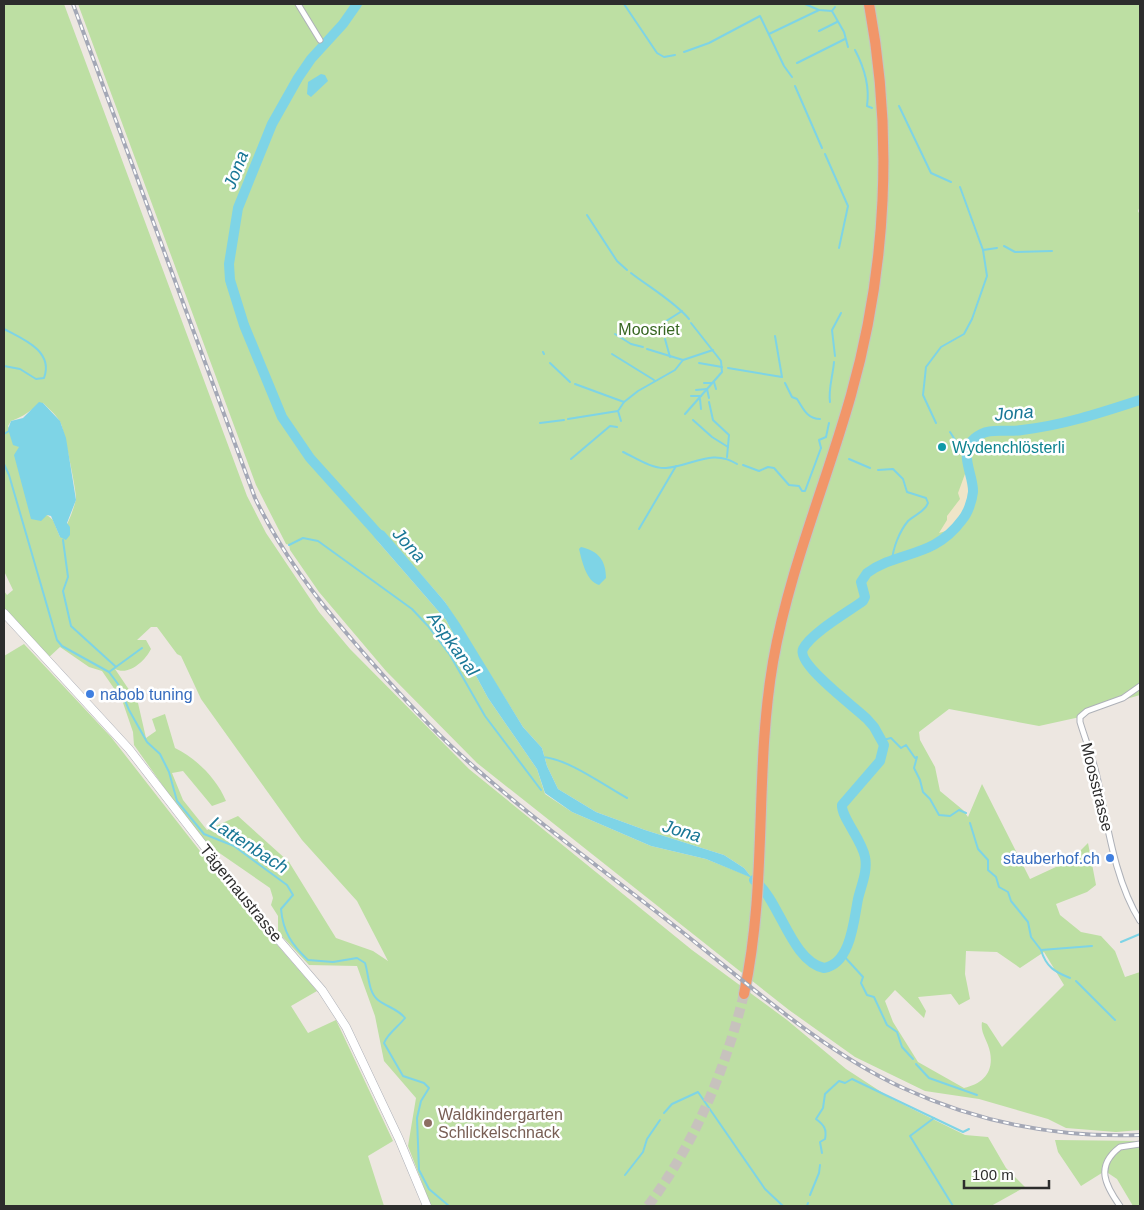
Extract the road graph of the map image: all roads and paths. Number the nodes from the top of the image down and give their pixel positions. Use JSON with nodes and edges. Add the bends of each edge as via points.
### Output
{"nodes":[{"id":1,"x":298,"y":4,"type":"edge"},
{"id":2,"x":869,"y":4,"type":"edge"},
{"id":3,"x":320,"y":40,"type":"dead end"},
{"id":4,"x":4,"y":613,"type":"edge"},
{"id":5,"x":1140,"y":686,"type":"edge"},
{"id":6,"x":1140,"y":921,"type":"edge"},
{"id":7,"x":744,"y":994,"type":"tunnel mouth"},
{"id":8,"x":1140,"y":1144,"type":"edge"},
{"id":9,"x":426,"y":1206,"type":"edge"},
{"id":10,"x":1120,"y":1206,"type":"edge"}],
"edges":[{"from":1,"to":3,"type":"street"},
{"from":2,"to":7,"type":"highway","via":[[880,78],[883,137],[876,275],[851,393],[796,565],[775,654],[765,736],[757,915]]},
{"from":4,"to":9,"type":"street","name":"Tägernaustrasse","via":[[129,749],[259,917],[322,990],[349,1034],[399,1139]]},
{"from":5,"to":6,"type":"street","name":"Moosstrasse","via":[[1123,698],[1087,711],[1080,717],[1122,878]]},
{"from":8,"to":10,"type":"street","via":[[1120,1147],[1107,1161],[1104,1171],[1108,1189]]}]}
